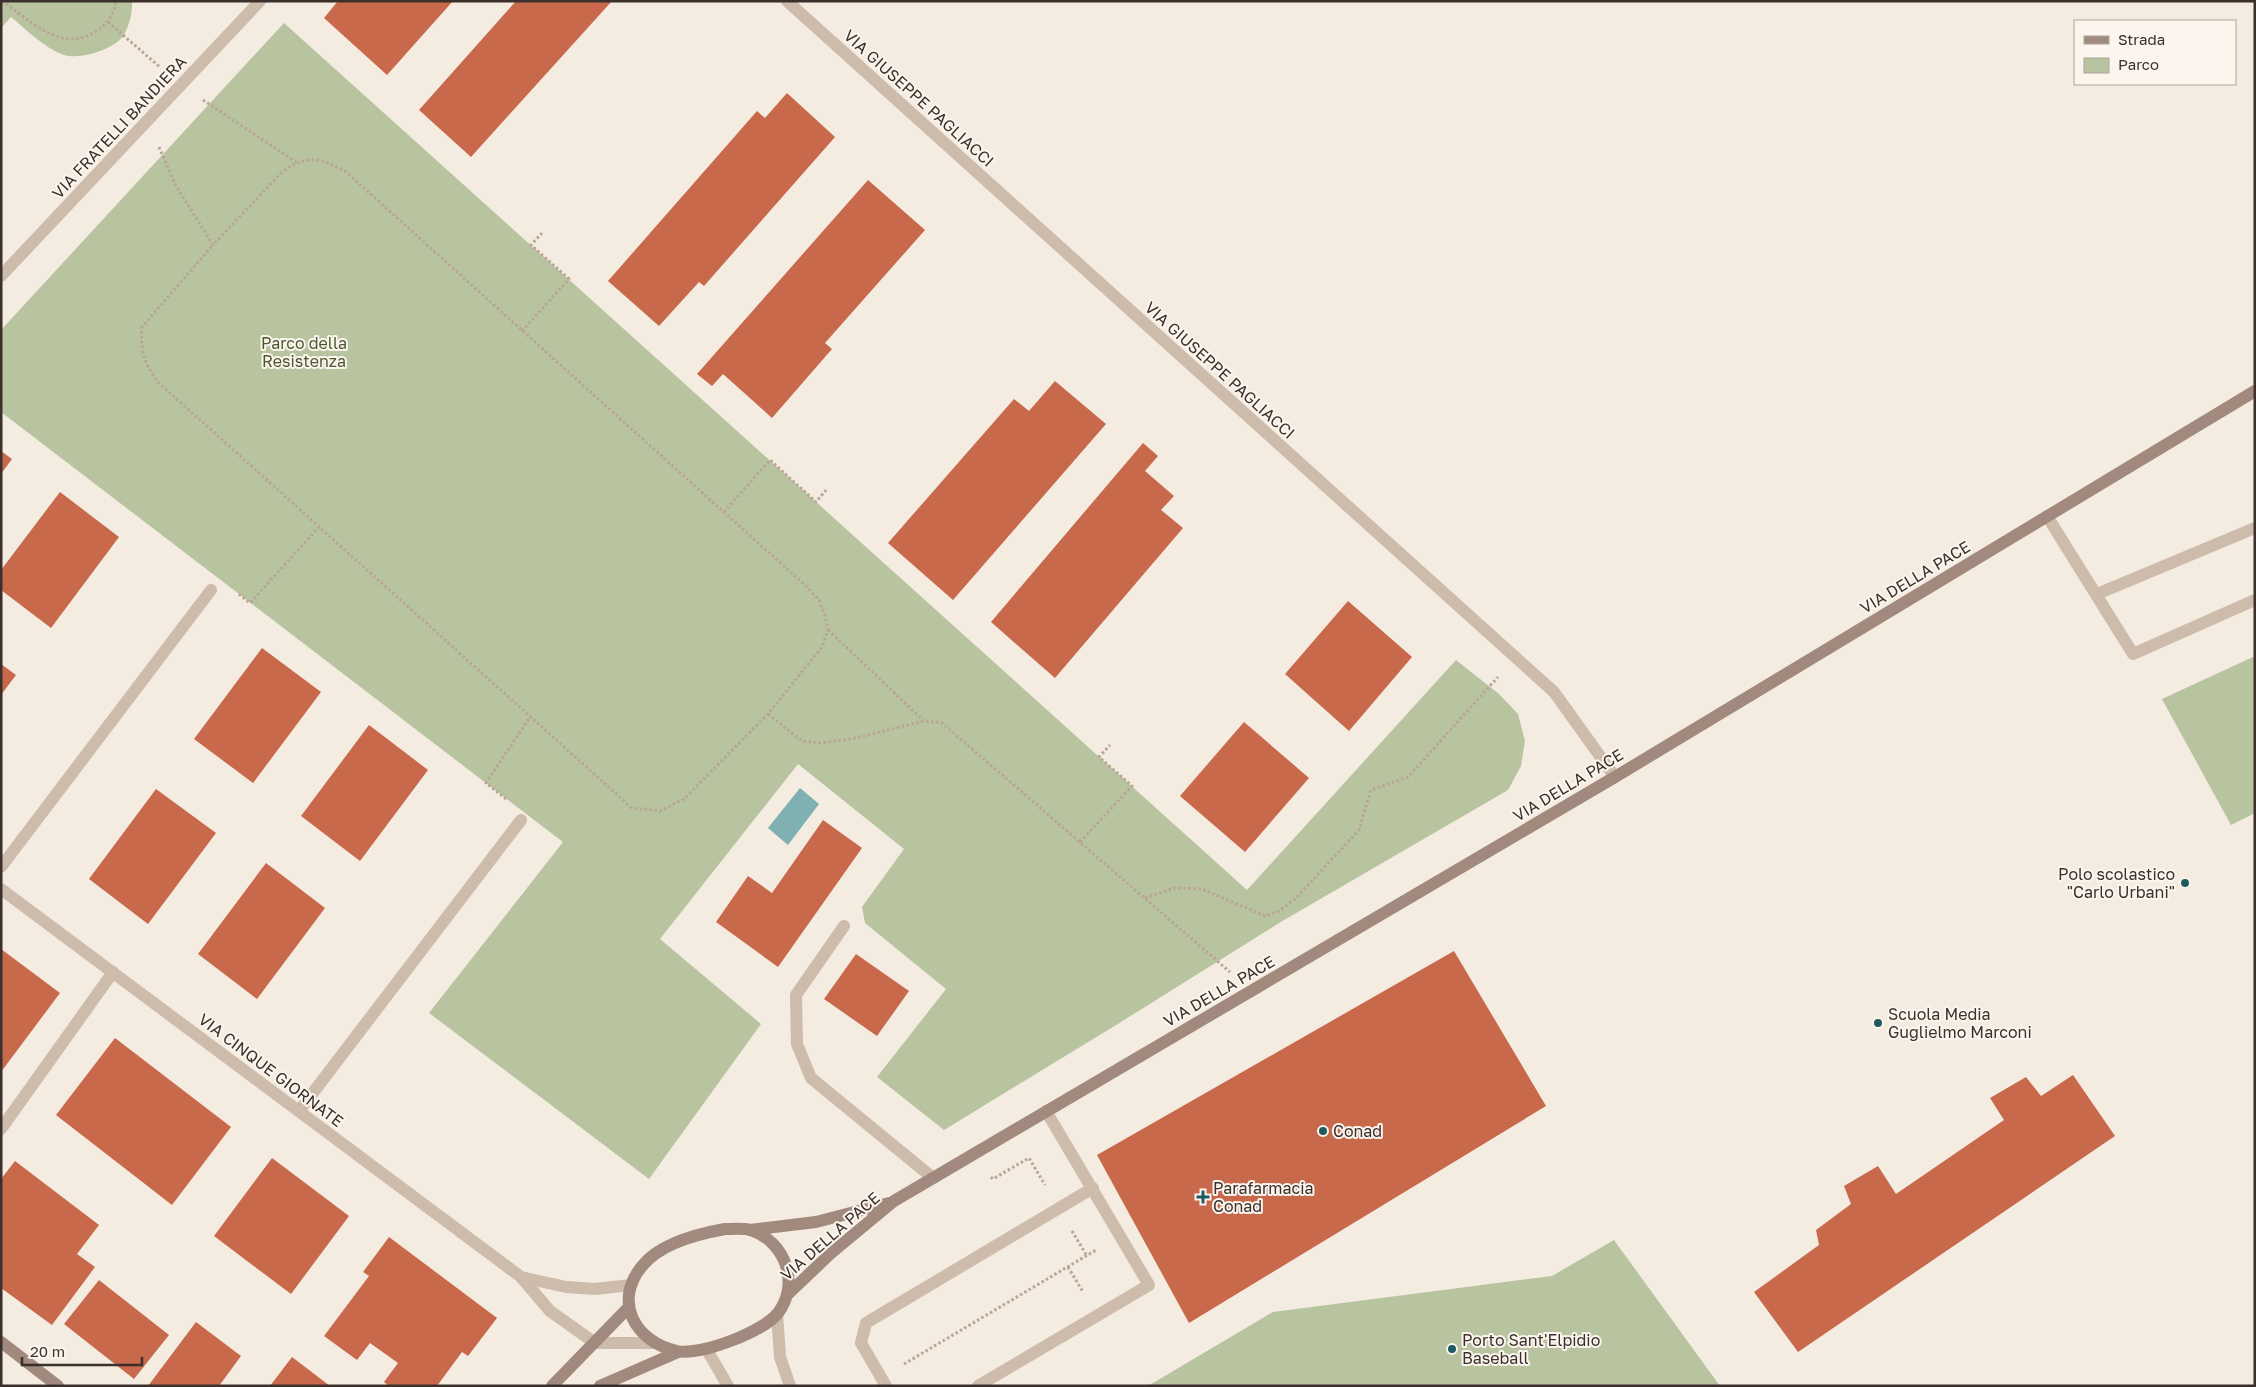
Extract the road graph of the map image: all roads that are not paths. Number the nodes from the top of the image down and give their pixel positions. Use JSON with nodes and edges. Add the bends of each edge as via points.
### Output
{"nodes":[{"id":1,"x":260,"y":1,"type":"edge"},
{"id":2,"x":787,"y":1,"type":"edge"},
{"id":3,"x":1,"y":276,"type":"edge"},
{"id":4,"x":2255,"y":391,"type":"edge"},
{"id":5,"x":2047,"y":516,"type":"junction"},
{"id":6,"x":2255,"y":528,"type":"edge"},
{"id":7,"x":211,"y":590,"type":"road end"},
{"id":8,"x":2097,"y":594,"type":"junction"},
{"id":9,"x":2255,"y":600,"type":"edge"},
{"id":10,"x":1615,"y":777,"type":"junction"},
{"id":11,"x":521,"y":820,"type":"road end"},
{"id":12,"x":1,"y":866,"type":"edge"},
{"id":13,"x":1,"y":889,"type":"edge"},
{"id":14,"x":844,"y":926,"type":"dead end"},
{"id":15,"x":113,"y":972,"type":"junction"},
{"id":16,"x":299,"y":1111,"type":"junction"},
{"id":17,"x":1046,"y":1111,"type":"junction"},
{"id":18,"x":1,"y":1128,"type":"edge"},
{"id":19,"x":933,"y":1178,"type":"junction"},
{"id":20,"x":1093,"y":1188,"type":"junction"},
{"id":21,"x":894,"y":1201,"type":"junction"},
{"id":22,"x":750,"y":1230,"type":"junction"},
{"id":23,"x":521,"y":1277,"type":"junction"},
{"id":24,"x":631,"y":1285,"type":"junction"},
{"id":25,"x":787,"y":1295,"type":"junction"},
{"id":26,"x":628,"y":1307,"type":"junction"},
{"id":27,"x":777,"y":1314,"type":"junction"},
{"id":28,"x":1,"y":1342,"type":"edge"},
{"id":29,"x":595,"y":1343,"type":"junction"},
{"id":30,"x":655,"y":1343,"type":"junction"},
{"id":31,"x":707,"y":1350,"type":"junction"},
{"id":32,"x":678,"y":1352,"type":"junction"},
{"id":33,"x":884,"y":1382,"type":"edge"},
{"id":34,"x":58,"y":1386,"type":"edge"},
{"id":35,"x":552,"y":1386,"type":"edge"},
{"id":36,"x":600,"y":1386,"type":"edge"},
{"id":37,"x":728,"y":1386,"type":"edge"},
{"id":38,"x":790,"y":1386,"type":"edge"},
{"id":39,"x":978,"y":1386,"type":"edge"}],
"edges":[{"from":1,"to":3,"type":"street","name":"VIA FRATELLI BANDIERA"},
{"from":2,"to":10,"type":"street","name":"VIA GIUSEPPE PAGLIACCI","via":[[1554,692]]},
{"from":4,"to":5,"type":"street","name":"VIA DELLA PACE"},
{"from":5,"to":8,"type":"street"},
{"from":5,"to":10,"type":"street","name":"VIA DELLA PACE"},
{"from":6,"to":8,"type":"street"},
{"from":7,"to":12,"type":"street"},
{"from":8,"to":9,"type":"street","via":[[2133,654]]},
{"from":10,"to":17,"type":"street","name":"VIA DELLA PACE"},
{"from":11,"to":16,"type":"street"},
{"from":13,"to":15,"type":"street","name":"VIA CINQUE GIORNATE"},
{"from":14,"to":19,"type":"street","via":[[796,995],[797,1044],[811,1078]]},
{"from":15,"to":16,"type":"street","name":"VIA CINQUE GIORNATE"},
{"from":15,"to":18,"type":"street"},
{"from":16,"to":23,"type":"street","name":"VIA CINQUE GIORNATE"},
{"from":17,"to":19,"type":"street","name":"VIA DELLA PACE"},
{"from":17,"to":20,"type":"street"},
{"from":19,"to":21,"type":"street","name":"VIA DELLA PACE"},
{"from":20,"to":33,"type":"street","via":[[866,1323],[861,1343]]},
{"from":20,"to":39,"type":"street","via":[[1149,1284]]},
{"from":21,"to":22,"type":"street","name":"VIA DELLA PACE","via":[[816,1222]]},
{"from":21,"to":25,"type":"street","name":"VIA DELLA PACE"},
{"from":22,"to":24,"type":"street","via":[[724,1228],[695,1234],[670,1245],[643,1265]]},
{"from":22,"to":25,"type":"street","via":[[772,1241],[784,1256],[789,1276]]},
{"from":23,"to":24,"type":"street","name":"VIA CINQUE GIORNATE","via":[[566,1287],[595,1289]]},
{"from":23,"to":29,"type":"street","name":"VIA CINQUE GIORNATE","via":[[550,1311]]},
{"from":24,"to":26,"type":"street"},
{"from":25,"to":27,"type":"street"},
{"from":26,"to":29,"type":"street"},
{"from":26,"to":30,"type":"street","via":[[637,1328]]},
{"from":27,"to":31,"type":"street","via":[[744,1336]]},
{"from":27,"to":38,"type":"street","via":[[780,1357]]},
{"from":28,"to":34,"type":"street"},
{"from":29,"to":30,"type":"street"},
{"from":29,"to":35,"type":"street"},
{"from":30,"to":32,"type":"street"},
{"from":31,"to":32,"type":"street"},
{"from":31,"to":37,"type":"street"},
{"from":32,"to":36,"type":"street"}]}
